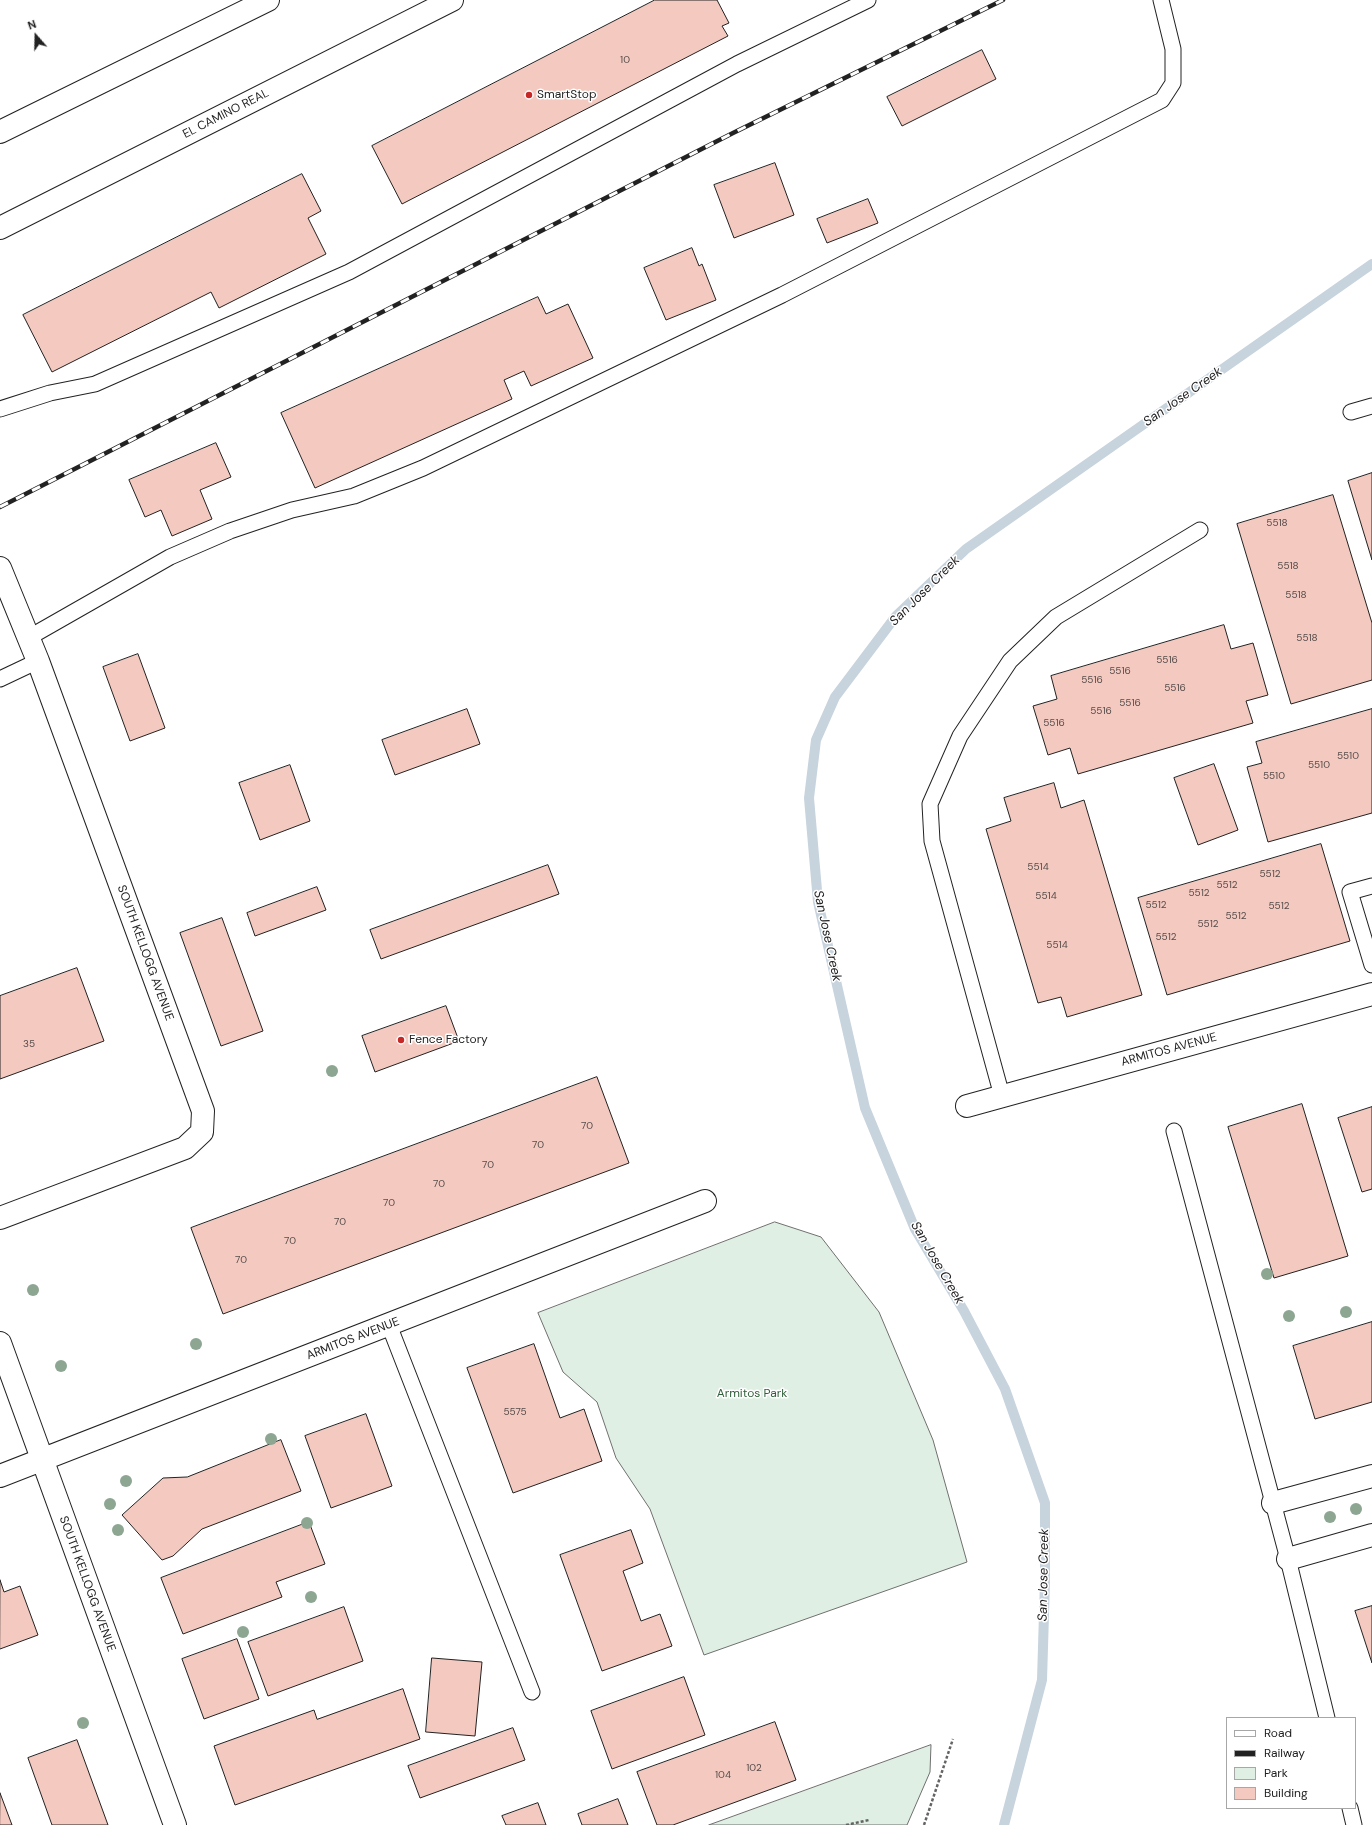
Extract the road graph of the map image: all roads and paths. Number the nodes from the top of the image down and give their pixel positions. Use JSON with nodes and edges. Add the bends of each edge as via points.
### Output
{"nodes":[{"id":1,"x":268,"y":0,"type":"edge"},
{"id":2,"x":452,"y":0,"type":"edge"},
{"id":3,"x":868,"y":0,"type":"edge"},
{"id":4,"x":1161,"y":0,"type":"edge"},
{"id":5,"x":0,"y":132,"type":"edge"},
{"id":6,"x":0,"y":228,"type":"edge"},
{"id":7,"x":1372,"y":406,"type":"edge"},
{"id":8,"x":0,"y":409,"type":"edge"},
{"id":9,"x":1351,"y":412,"type":"dead end"},
{"id":10,"x":1200,"y":530,"type":"dead end"},
{"id":11,"x":0,"y":568,"type":"edge"},
{"id":12,"x":28,"y":638,"type":"junction"},
{"id":13,"x":38,"y":661,"type":"junction"},
{"id":14,"x":0,"y":679,"type":"edge"},
{"id":15,"x":1372,"y":886,"type":"edge"},
{"id":16,"x":1372,"y":965,"type":"edge"},
{"id":17,"x":1372,"y":994,"type":"edge"},
{"id":18,"x":1002,"y":1096,"type":"junction"},
{"id":19,"x":967,"y":1106,"type":"dead end"},
{"id":20,"x":1174,"y":1131,"type":"dead end"},
{"id":21,"x":705,"y":1202,"type":"dead end"},
{"id":22,"x":0,"y":1218,"type":"edge"},
{"id":23,"x":389,"y":1325,"type":"junction"},
{"id":24,"x":0,"y":1343,"type":"edge"},
{"id":25,"x":42,"y":1460,"type":"junction"},
{"id":26,"x":0,"y":1476,"type":"edge"},
{"id":27,"x":1372,"y":1476,"type":"edge"},
{"id":28,"x":1273,"y":1503,"type":"junction"},
{"id":29,"x":1372,"y":1535,"type":"edge"},
{"id":30,"x":1288,"y":1559,"type":"junction"},
{"id":31,"x":532,"y":1692,"type":"dead end"},
{"id":32,"x":1327,"y":1717,"type":"edge"},
{"id":33,"x":953,"y":1739,"type":"dead end"},
{"id":34,"x":1350,"y":1809,"type":"edge"},
{"id":35,"x":175,"y":1825,"type":"edge"},
{"id":36,"x":846,"y":1825,"type":"edge"},
{"id":37,"x":867,"y":1825,"type":"edge"},
{"id":38,"x":924,"y":1825,"type":"edge"},
{"id":39,"x":1354,"y":1825,"type":"edge"}],
"edges":[{"from":1,"to":5,"type":"main road"},
{"from":2,"to":6,"type":"main road","name":"EL CAMINO REAL"},
{"from":3,"to":8,"type":"lane","via":[[737,64],[349,272],[96,384],[50,393]]},
{"from":4,"to":12,"type":"lane","via":[[1172,49],[1174,83],[1162,100],[782,295],[423,468],[354,496],[292,510],[216,537],[170,557]]},
{"from":7,"to":9,"type":"lane"},
{"from":10,"to":18,"type":"lane","via":[[1056,617],[1010,661],[960,736],[930,804],[932,841]]},
{"from":11,"to":12,"type":"main road","name":"SOUTH KELLOGG AVENUE"},
{"from":12,"to":13,"type":"main road","name":"SOUTH KELLOGG AVENUE"},
{"from":13,"to":14,"type":"lane"},
{"from":13,"to":22,"type":"main road","name":"SOUTH KELLOGG AVENUE","via":[[203,1111],[202,1132],[185,1148]]},
{"from":15,"to":16,"type":"lane","via":[[1350,892]]},
{"from":17,"to":18,"type":"main road","name":"ARMITOS AVENUE"},
{"from":18,"to":19,"type":"main road","name":"ARMITOS AVENUE"},
{"from":20,"to":28,"type":"lane"},
{"from":21,"to":23,"type":"main road","name":"ARMITOS AVENUE"},
{"from":23,"to":25,"type":"main road","name":"ARMITOS AVENUE"},
{"from":23,"to":31,"type":"lane"},
{"from":24,"to":25,"type":"main road","name":"SOUTH KELLOGG AVENUE"},
{"from":25,"to":26,"type":"main road","name":"ARMITOS AVENUE"},
{"from":25,"to":35,"type":"main road","name":"SOUTH KELLOGG AVENUE"},
{"from":27,"to":28,"type":"main road"},
{"from":28,"to":30,"type":"lane"},
{"from":29,"to":30,"type":"main road"},
{"from":30,"to":32,"type":"lane"},
{"from":33,"to":38,"type":"path"},
{"from":34,"to":39,"type":"lane"},
{"from":36,"to":37,"type":"path","via":[[869,1820]]}]}
